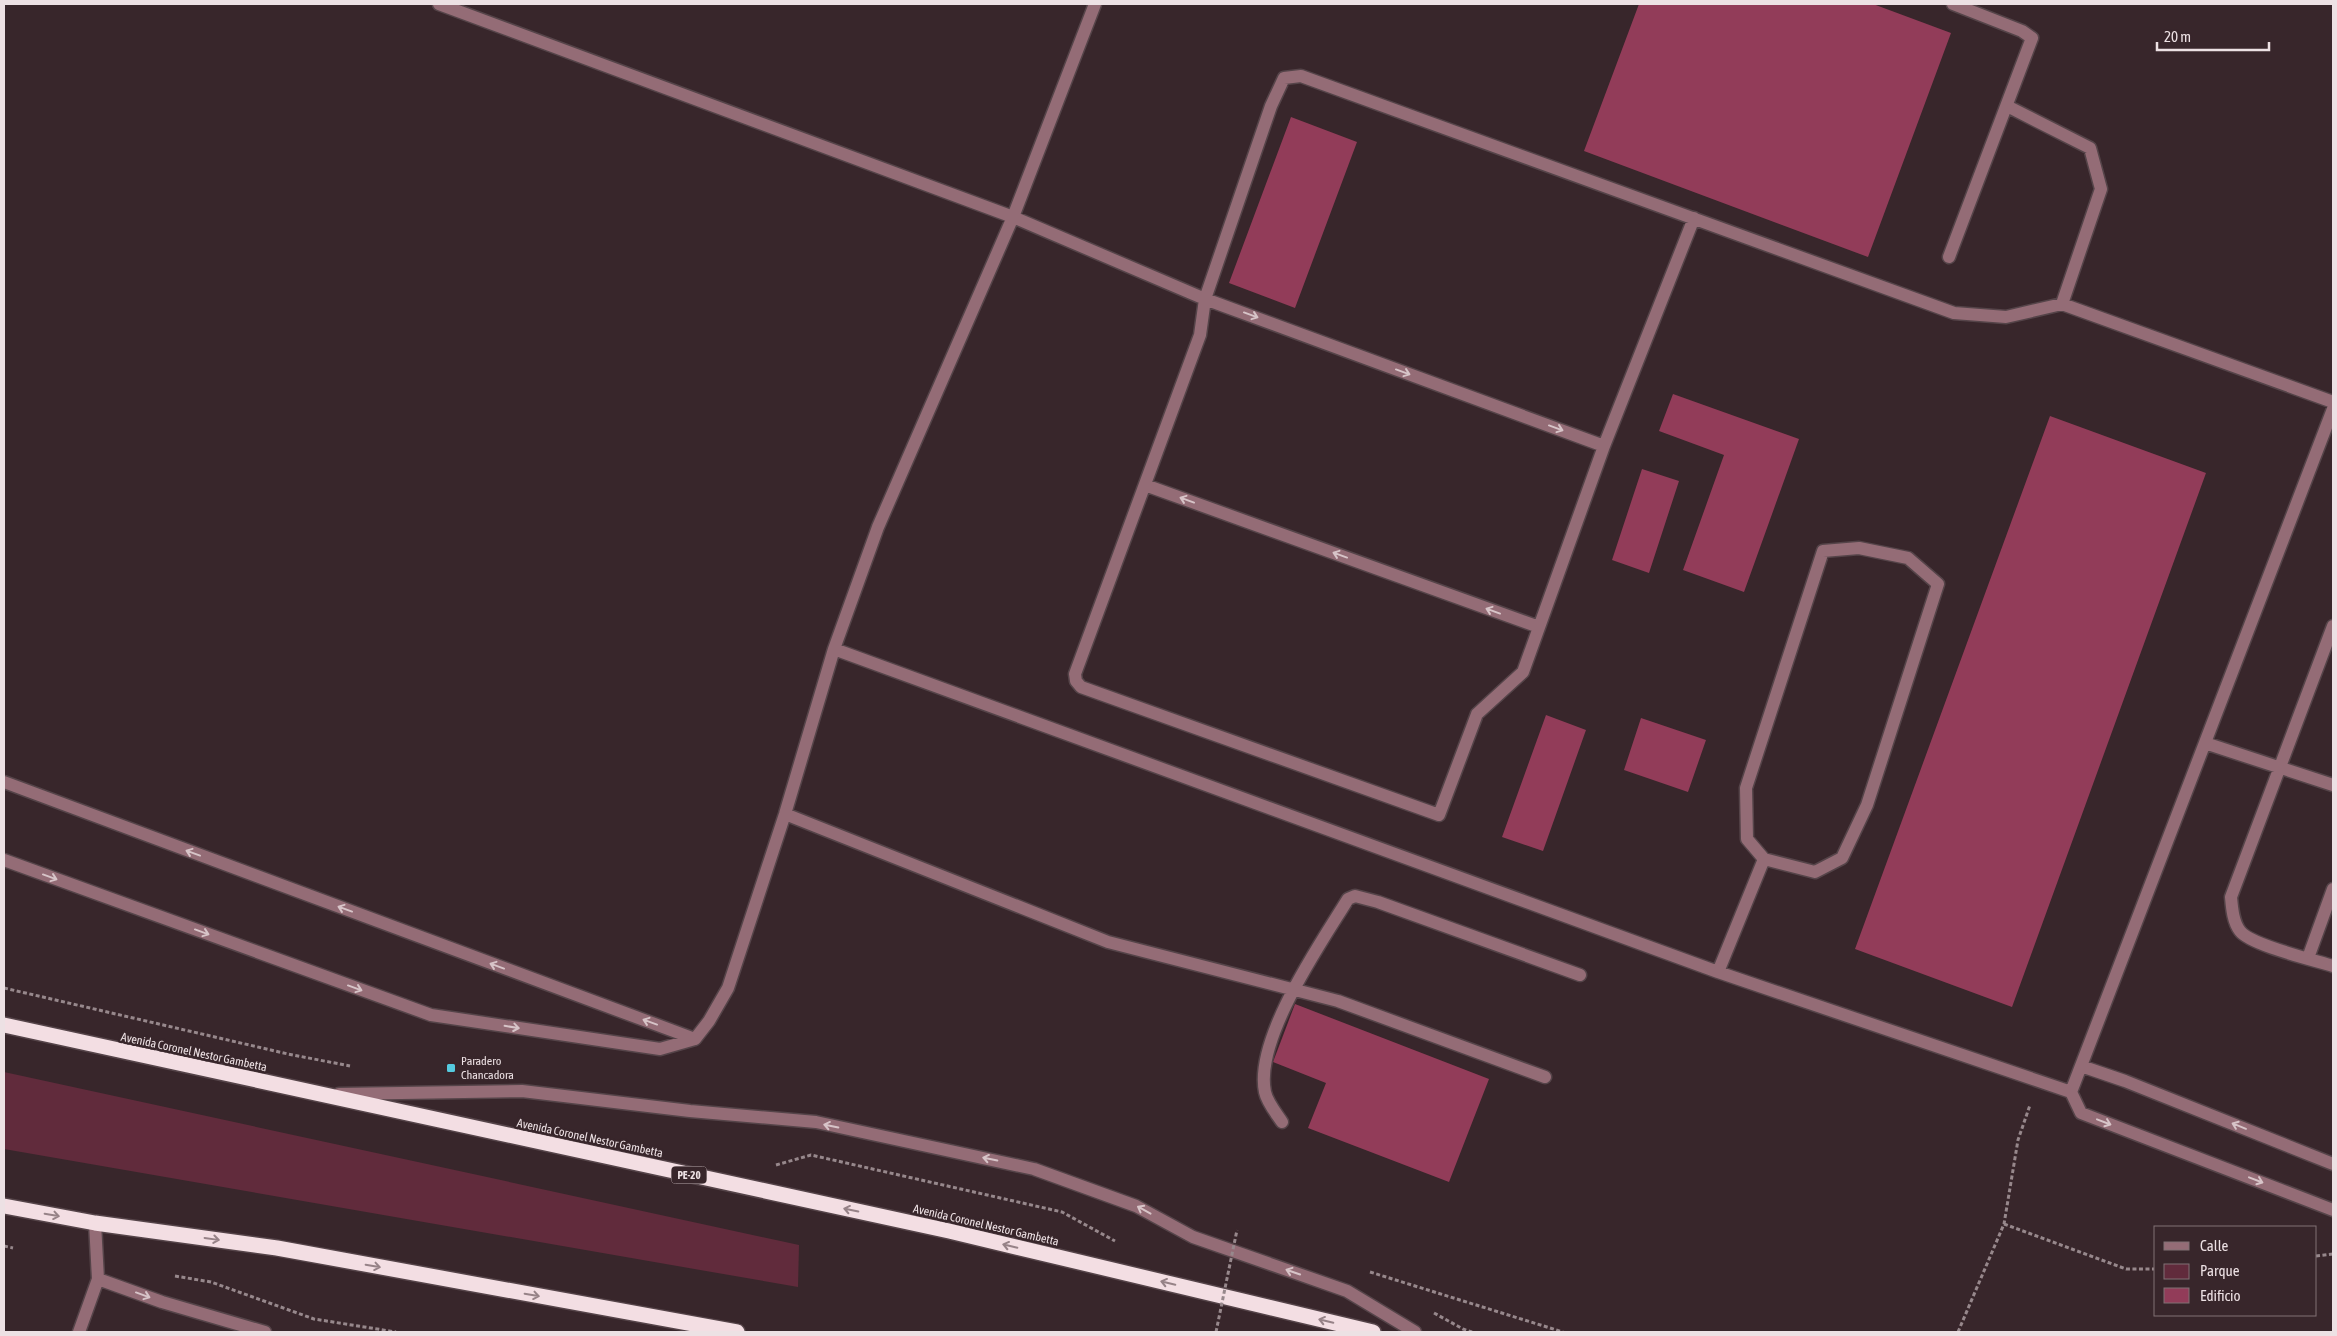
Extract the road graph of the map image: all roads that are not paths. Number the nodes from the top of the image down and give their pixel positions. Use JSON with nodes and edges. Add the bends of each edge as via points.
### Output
{"nodes":[{"id":1,"x":439,"y":4,"type":"edge"},
{"id":2,"x":1095,"y":4,"type":"edge"},
{"id":3,"x":1953,"y":4,"type":"edge"},
{"id":4,"x":2007,"y":106,"type":"junction"},
{"id":5,"x":1013,"y":217,"type":"junction"},
{"id":6,"x":1694,"y":218,"type":"junction"},
{"id":7,"x":1949,"y":256,"type":"dead end"},
{"id":8,"x":1205,"y":299,"type":"junction"},
{"id":9,"x":2062,"y":304,"type":"junction"},
{"id":10,"x":2333,"y":402,"type":"edge"},
{"id":11,"x":2333,"y":409,"type":"edge"},
{"id":12,"x":1604,"y":446,"type":"junction"},
{"id":13,"x":1145,"y":485,"type":"junction"},
{"id":14,"x":2333,"y":626,"type":"edge"},
{"id":15,"x":1539,"y":628,"type":"junction"},
{"id":16,"x":834,"y":649,"type":"junction"},
{"id":17,"x":2205,"y":743,"type":"junction"},
{"id":18,"x":2279,"y":768,"type":"junction"},
{"id":19,"x":4,"y":782,"type":"edge"},
{"id":20,"x":2333,"y":785,"type":"edge"},
{"id":21,"x":785,"y":814,"type":"junction"},
{"id":22,"x":4,"y":860,"type":"edge"},
{"id":23,"x":1764,"y":860,"type":"junction"},
{"id":24,"x":2333,"y":889,"type":"edge"},
{"id":25,"x":2308,"y":958,"type":"junction"},
{"id":26,"x":2333,"y":966,"type":"edge"},
{"id":27,"x":1718,"y":972,"type":"junction"},
{"id":28,"x":1580,"y":976,"type":"dead end"},
{"id":29,"x":1292,"y":989,"type":"junction"},
{"id":30,"x":4,"y":1025,"type":"edge"},
{"id":31,"x":696,"y":1039,"type":"junction"},
{"id":32,"x":2081,"y":1066,"type":"junction"},
{"id":33,"x":1545,"y":1077,"type":"dead end"},
{"id":34,"x":2071,"y":1092,"type":"junction"},
{"id":35,"x":319,"y":1095,"type":"junction"},
{"id":36,"x":1282,"y":1122,"type":"dead end"},
{"id":37,"x":2333,"y":1164,"type":"edge"},
{"id":38,"x":4,"y":1206,"type":"edge"},
{"id":39,"x":2333,"y":1210,"type":"edge"},
{"id":40,"x":95,"y":1223,"type":"junction"},
{"id":41,"x":98,"y":1278,"type":"junction"},
{"id":42,"x":79,"y":1332,"type":"edge"},
{"id":43,"x":265,"y":1332,"type":"edge"},
{"id":44,"x":737,"y":1332,"type":"edge"},
{"id":45,"x":1373,"y":1332,"type":"edge"},
{"id":46,"x":1415,"y":1332,"type":"edge"}],
"edges":[{"from":1,"to":5,"type":"lane"},
{"from":2,"to":5,"type":"lane"},
{"from":3,"to":4,"type":"lane","via":[[2032,38]]},
{"from":4,"to":7,"type":"lane"},
{"from":4,"to":9,"type":"lane","via":[[2090,148],[2101,190]]},
{"from":5,"to":8,"type":"lane"},
{"from":5,"to":16,"type":"lane","via":[[878,527]]},
{"from":6,"to":8,"type":"lane","via":[[1301,76],[1292,76],[1284,78],[1270,106]]},
{"from":6,"to":9,"type":"lane","via":[[1954,313],[2006,317]]},
{"from":6,"to":12,"type":"lane"},
{"from":8,"to":12,"type":"lane","one_way":true},
{"from":8,"to":13,"type":"lane","via":[[1200,335]]},
{"from":9,"to":10,"type":"lane"},
{"from":11,"to":17,"type":"lane"},
{"from":12,"to":15,"type":"lane"},
{"from":15,"to":13,"type":"lane","one_way":true},
{"from":13,"to":15,"type":"lane","via":[[1075,674],[1081,687],[1439,815],[1477,714],[1523,672]]},
{"from":14,"to":18,"type":"lane"},
{"from":16,"to":21,"type":"lane"},
{"from":16,"to":27,"type":"lane"},
{"from":17,"to":18,"type":"lane"},
{"from":17,"to":32,"type":"lane"},
{"from":18,"to":20,"type":"lane"},
{"from":18,"to":25,"type":"lane","via":[[2231,898],[2240,931],[2259,943]]},
{"from":31,"to":19,"type":"lane","one_way":true},
{"from":21,"to":29,"type":"lane","via":[[1108,942]]},
{"from":21,"to":31,"type":"lane","via":[[728,988]]},
{"from":22,"to":31,"type":"lane","one_way":true,"via":[[431,1015],[660,1050]]},
{"from":23,"to":23,"type":"lane","via":[[1815,872],[1842,858],[1867,805],[1938,584],[1908,558],[1859,548],[1823,551],[1746,788],[1747,839]]},
{"from":23,"to":27,"type":"lane"},
{"from":24,"to":25,"type":"lane"},
{"from":25,"to":26,"type":"lane"},
{"from":27,"to":34,"type":"lane"},
{"from":28,"to":29,"type":"lane","via":[[1355,896],[1348,899]]},
{"from":29,"to":33,"type":"lane","via":[[1338,1001]]},
{"from":29,"to":36,"type":"lane","via":[[1270,1043],[1264,1074],[1265,1093]]},
{"from":30,"to":35,"type":"highway","name":"Avenida Coronel Nestor Gambetta","number":"PE-20"},
{"from":32,"to":34,"type":"lane"},
{"from":37,"to":32,"type":"lane","one_way":true,"via":[[2125,1080]]},
{"from":34,"to":39,"type":"lane","one_way":true,"via":[[2081,1113]]},
{"from":45,"to":35,"type":"highway","name":"Avenida Coronel Nestor Gambetta","number":"PE-20","one_way":true,"via":[[949,1231]]},
{"from":46,"to":35,"type":"lane","one_way":true,"via":[[1347,1291],[1193,1237],[1136,1206],[1024,1167],[816,1122],[522,1091]]},
{"from":38,"to":40,"type":"highway","one_way":true},
{"from":40,"to":41,"type":"lane"},
{"from":40,"to":44,"type":"highway","one_way":true,"via":[[277,1248]]},
{"from":41,"to":42,"type":"lane"},
{"from":41,"to":43,"type":"lane","one_way":true,"via":[[162,1302]]}]}
